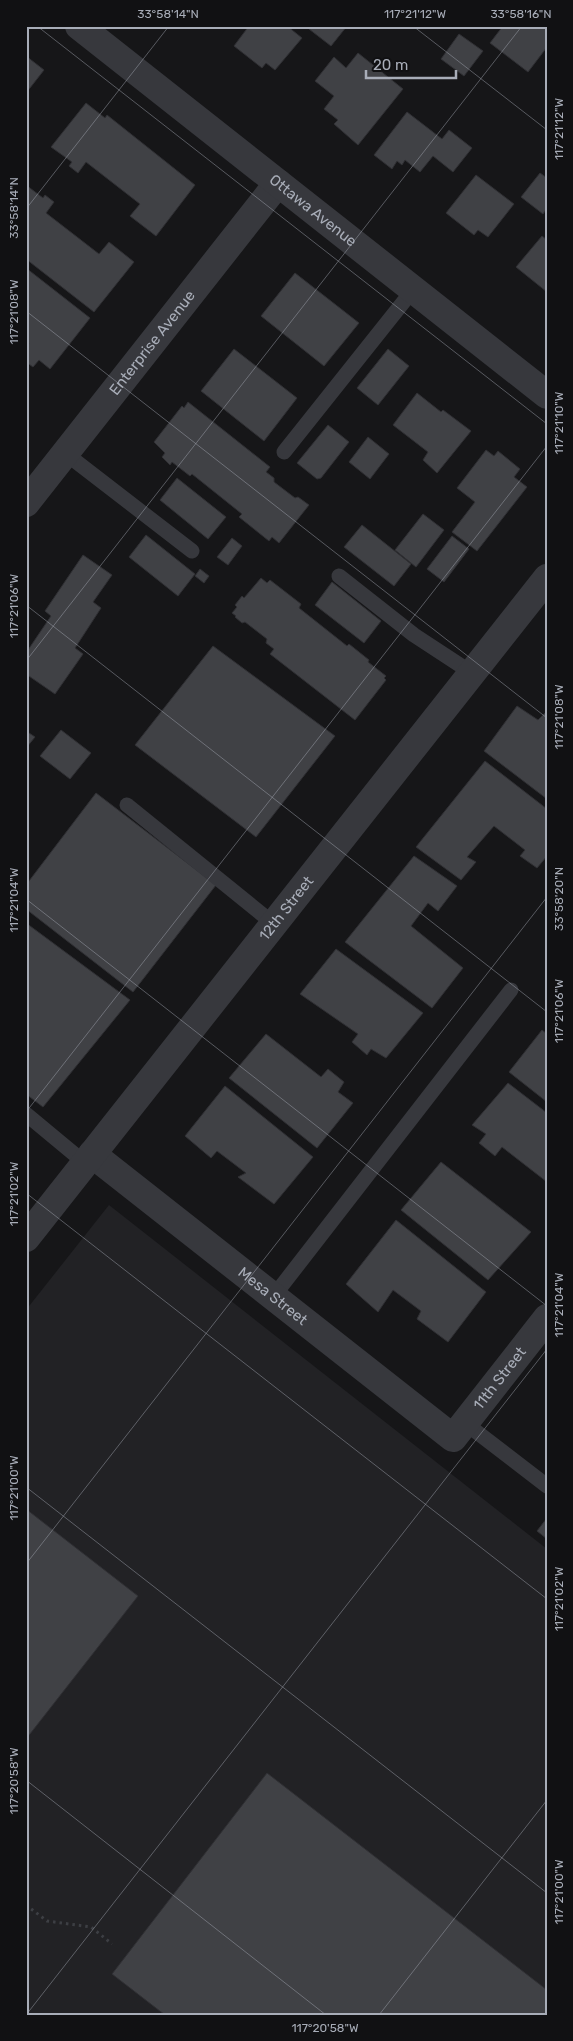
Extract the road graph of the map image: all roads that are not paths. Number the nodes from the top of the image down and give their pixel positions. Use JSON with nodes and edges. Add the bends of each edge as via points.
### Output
{"nodes":[{"id":1,"x":79,"y":26,"type":"edge"},
{"id":2,"x":278,"y":184,"type":"junction"},
{"id":3,"x":413,"y":290,"type":"junction"},
{"id":4,"x":547,"y":395,"type":"edge"},
{"id":5,"x":284,"y":452,"type":"dead end"},
{"id":6,"x":65,"y":453,"type":"junction"},
{"id":7,"x":26,"y":503,"type":"edge"},
{"id":8,"x":192,"y":551,"type":"dead end"},
{"id":9,"x":339,"y":576,"type":"dead end"},
{"id":10,"x":547,"y":578,"type":"edge"},
{"id":11,"x":472,"y":673,"type":"junction"},
{"id":12,"x":127,"y":804,"type":"dead end"},
{"id":13,"x":274,"y":924,"type":"junction"},
{"id":14,"x":511,"y":990,"type":"dead end"},
{"id":15,"x":26,"y":1114,"type":"edge"},
{"id":16,"x":88,"y":1159,"type":"junction"},
{"id":17,"x":26,"y":1238,"type":"edge"},
{"id":18,"x":273,"y":1297,"type":"junction"},
{"id":19,"x":547,"y":1318,"type":"edge"},
{"id":20,"x":459,"y":1431,"type":"junction"},
{"id":21,"x":547,"y":1486,"type":"edge"}],
"edges":[{"from":1,"to":2,"type":"street","name":"Ottawa Avenue"},
{"from":2,"to":3,"type":"street","name":"Ottawa Avenue"},
{"from":2,"to":6,"type":"street","name":"Enterprise Avenue"},
{"from":3,"to":4,"type":"street","name":"Ottawa Avenue"},
{"from":3,"to":5,"type":"lane"},
{"from":6,"to":7,"type":"street","name":"Enterprise Avenue"},
{"from":6,"to":8,"type":"lane"},
{"from":9,"to":11,"type":"lane","via":[[414,635]]},
{"from":10,"to":11,"type":"street","name":"12th Street"},
{"from":11,"to":13,"type":"street","name":"12th Street"},
{"from":12,"to":13,"type":"lane"},
{"from":13,"to":16,"type":"street","name":"12th Street"},
{"from":14,"to":18,"type":"lane"},
{"from":15,"to":16,"type":"lane"},
{"from":16,"to":17,"type":"street","name":"12th Street"},
{"from":16,"to":18,"type":"street","name":"Mesa Street"},
{"from":18,"to":20,"type":"street","name":"Mesa Street"},
{"from":19,"to":20,"type":"street","name":"11th Street"},
{"from":20,"to":21,"type":"lane"}]}
